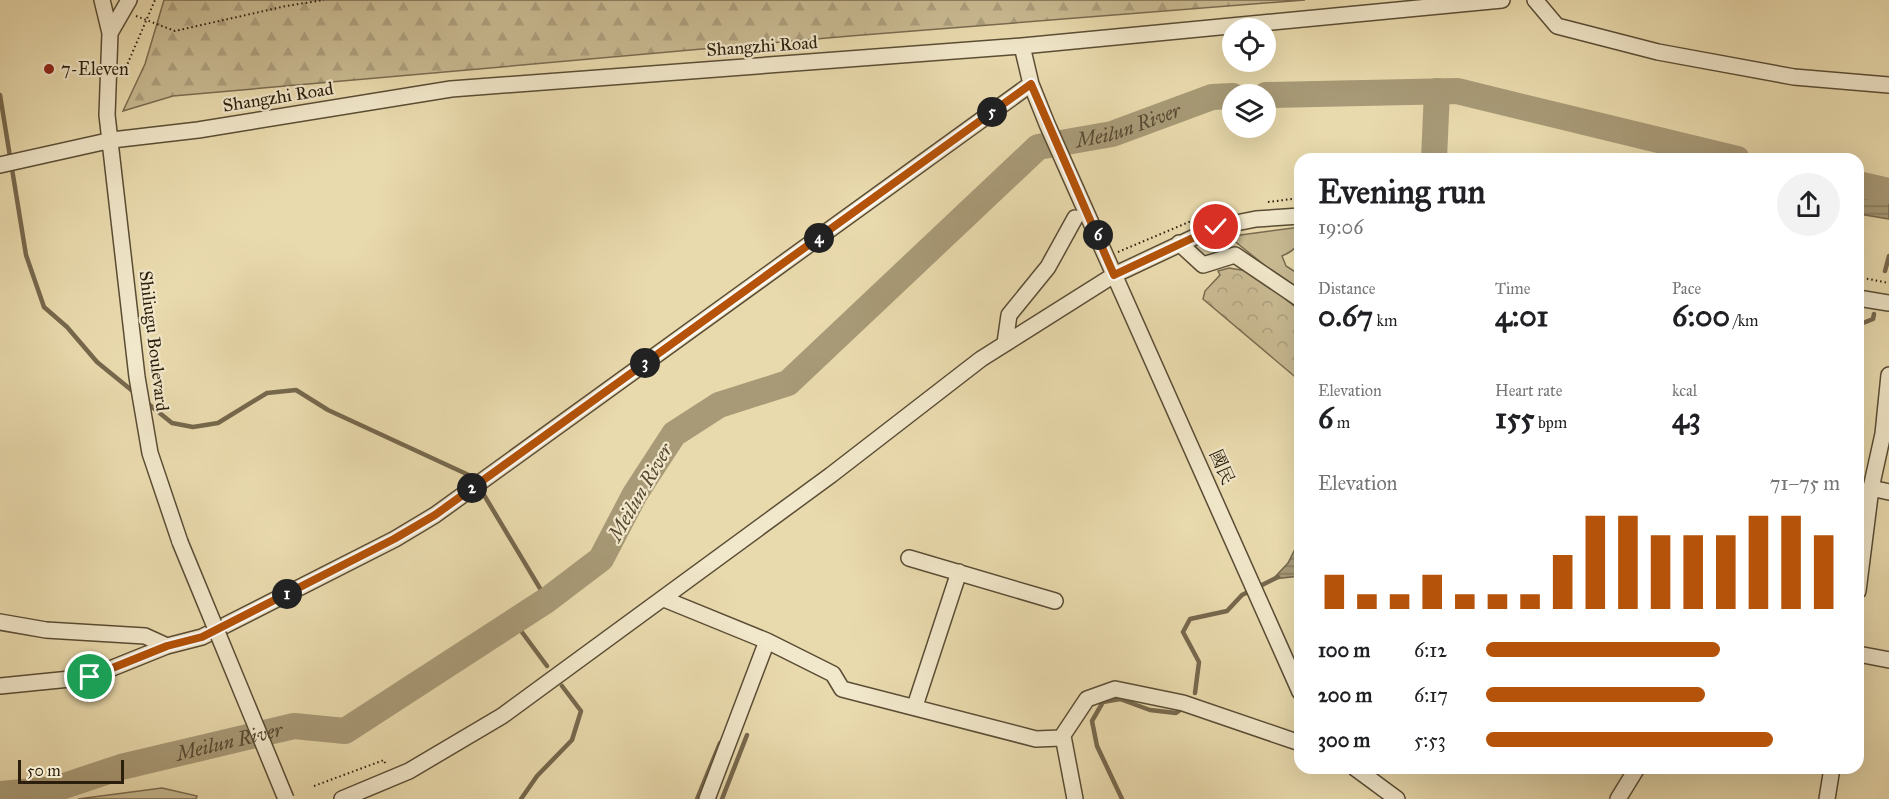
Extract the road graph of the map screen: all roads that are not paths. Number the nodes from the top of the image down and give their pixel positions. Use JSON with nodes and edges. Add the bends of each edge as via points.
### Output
{"nodes":[{"id":1,"x":102,"y":0,"type":"edge"},
{"id":2,"x":1502,"y":0,"type":"edge"},
{"id":3,"x":1535,"y":0,"type":"edge"},
{"id":4,"x":126,"y":6,"type":"edge"},
{"id":5,"x":110,"y":33,"type":"junction"},
{"id":6,"x":1022,"y":46,"type":"junction"},
{"id":7,"x":1031,"y":84,"type":"junction"},
{"id":8,"x":1889,"y":85,"type":"edge"},
{"id":9,"x":112,"y":140,"type":"junction"},
{"id":10,"x":0,"y":165,"type":"edge"},
{"id":11,"x":1294,"y":216,"type":"edge"},
{"id":12,"x":1075,"y":218,"type":"dead end"},
{"id":13,"x":1179,"y":243,"type":"junction"},
{"id":14,"x":1114,"y":275,"type":"junction"},
{"id":15,"x":1294,"y":295,"type":"edge"},
{"id":16,"x":1864,"y":299,"type":"edge"},
{"id":17,"x":1889,"y":303,"type":"edge"},
{"id":18,"x":1005,"y":343,"type":"junction"},
{"id":19,"x":1889,"y":375,"type":"edge"},
{"id":20,"x":1886,"y":434,"type":"edge"},
{"id":21,"x":1865,"y":492,"type":"edge"},
{"id":22,"x":1889,"y":492,"type":"edge"},
{"id":23,"x":909,"y":558,"type":"dead end"},
{"id":24,"x":959,"y":572,"type":"junction"},
{"id":25,"x":664,"y":598,"type":"junction"},
{"id":26,"x":1055,"y":601,"type":"dead end"},
{"id":27,"x":0,"y":622,"type":"edge"},
{"id":28,"x":766,"y":641,"type":"junction"},
{"id":29,"x":167,"y":646,"type":"junction"},
{"id":30,"x":1864,"y":655,"type":"edge"},
{"id":31,"x":1889,"y":660,"type":"edge"},
{"id":32,"x":1294,"y":678,"type":"edge"},
{"id":33,"x":0,"y":686,"type":"edge"},
{"id":34,"x":915,"y":706,"type":"junction"},
{"id":35,"x":1063,"y":736,"type":"junction"},
{"id":36,"x":1294,"y":741,"type":"edge"},
{"id":37,"x":1363,"y":774,"type":"edge"},
{"id":38,"x":1633,"y":774,"type":"edge"},
{"id":39,"x":1831,"y":774,"type":"edge"},
{"id":40,"x":286,"y":799,"type":"edge"},
{"id":41,"x":342,"y":799,"type":"edge"},
{"id":42,"x":707,"y":799,"type":"edge"},
{"id":43,"x":1075,"y":799,"type":"edge"},
{"id":44,"x":1397,"y":799,"type":"edge"},
{"id":45,"x":1618,"y":799,"type":"edge"},
{"id":46,"x":1827,"y":799,"type":"edge"}],
"edges":[{"from":1,"to":5,"type":"street"},
{"from":2,"to":6,"type":"street","name":"Shangzhi Road"},
{"from":3,"to":8,"type":"street","via":[[1557,26],[1647,49],[1794,77]]},
{"from":4,"to":5,"type":"street"},
{"from":5,"to":9,"type":"street","name":"Shiliugu Boulevard","via":[[107,115]]},
{"from":6,"to":7,"type":"street","name":"國民"},
{"from":6,"to":9,"type":"street","name":"Shangzhi Road","via":[[451,89]]},
{"from":7,"to":14,"type":"street","name":"國民"},
{"from":7,"to":29,"type":"street","via":[[435,515],[202,637]]},
{"from":9,"to":10,"type":"street","name":"Shangzhi Road"},
{"from":9,"to":40,"type":"street","name":"Shiliugu Boulevard","bridge":true,"via":[[150,453],[180,542]]},
{"from":11,"to":13,"type":"street","via":[[1216,227]]},
{"from":12,"to":18,"type":"street","via":[[1048,267],[1009,315]]},
{"from":13,"to":14,"type":"street"},
{"from":13,"to":15,"type":"street","via":[[1203,265],[1235,255]]},
{"from":14,"to":18,"type":"street"},
{"from":14,"to":32,"type":"street","name":"國民"},
{"from":16,"to":17,"type":"street"},
{"from":18,"to":25,"type":"street"},
{"from":19,"to":20,"type":"street"},
{"from":20,"to":21,"type":"street"},
{"from":21,"to":22,"type":"street"},
{"from":23,"to":24,"type":"street"},
{"from":24,"to":26,"type":"street"},
{"from":24,"to":34,"type":"street"},
{"from":25,"to":28,"type":"street"},
{"from":25,"to":41,"type":"street","via":[[502,716],[409,771]]},
{"from":27,"to":29,"type":"street","via":[[46,630],[145,636]]},
{"from":28,"to":34,"type":"street","via":[[832,674],[842,689]]},
{"from":28,"to":42,"type":"street"},
{"from":29,"to":33,"type":"street","via":[[90,677]]},
{"from":30,"to":31,"type":"street"},
{"from":34,"to":35,"type":"street","via":[[1036,739]]},
{"from":35,"to":36,"type":"street","via":[[1088,699],[1115,689],[1183,703]]},
{"from":35,"to":43,"type":"street"},
{"from":37,"to":44,"type":"street"},
{"from":38,"to":45,"type":"street"},
{"from":39,"to":46,"type":"street"}]}
